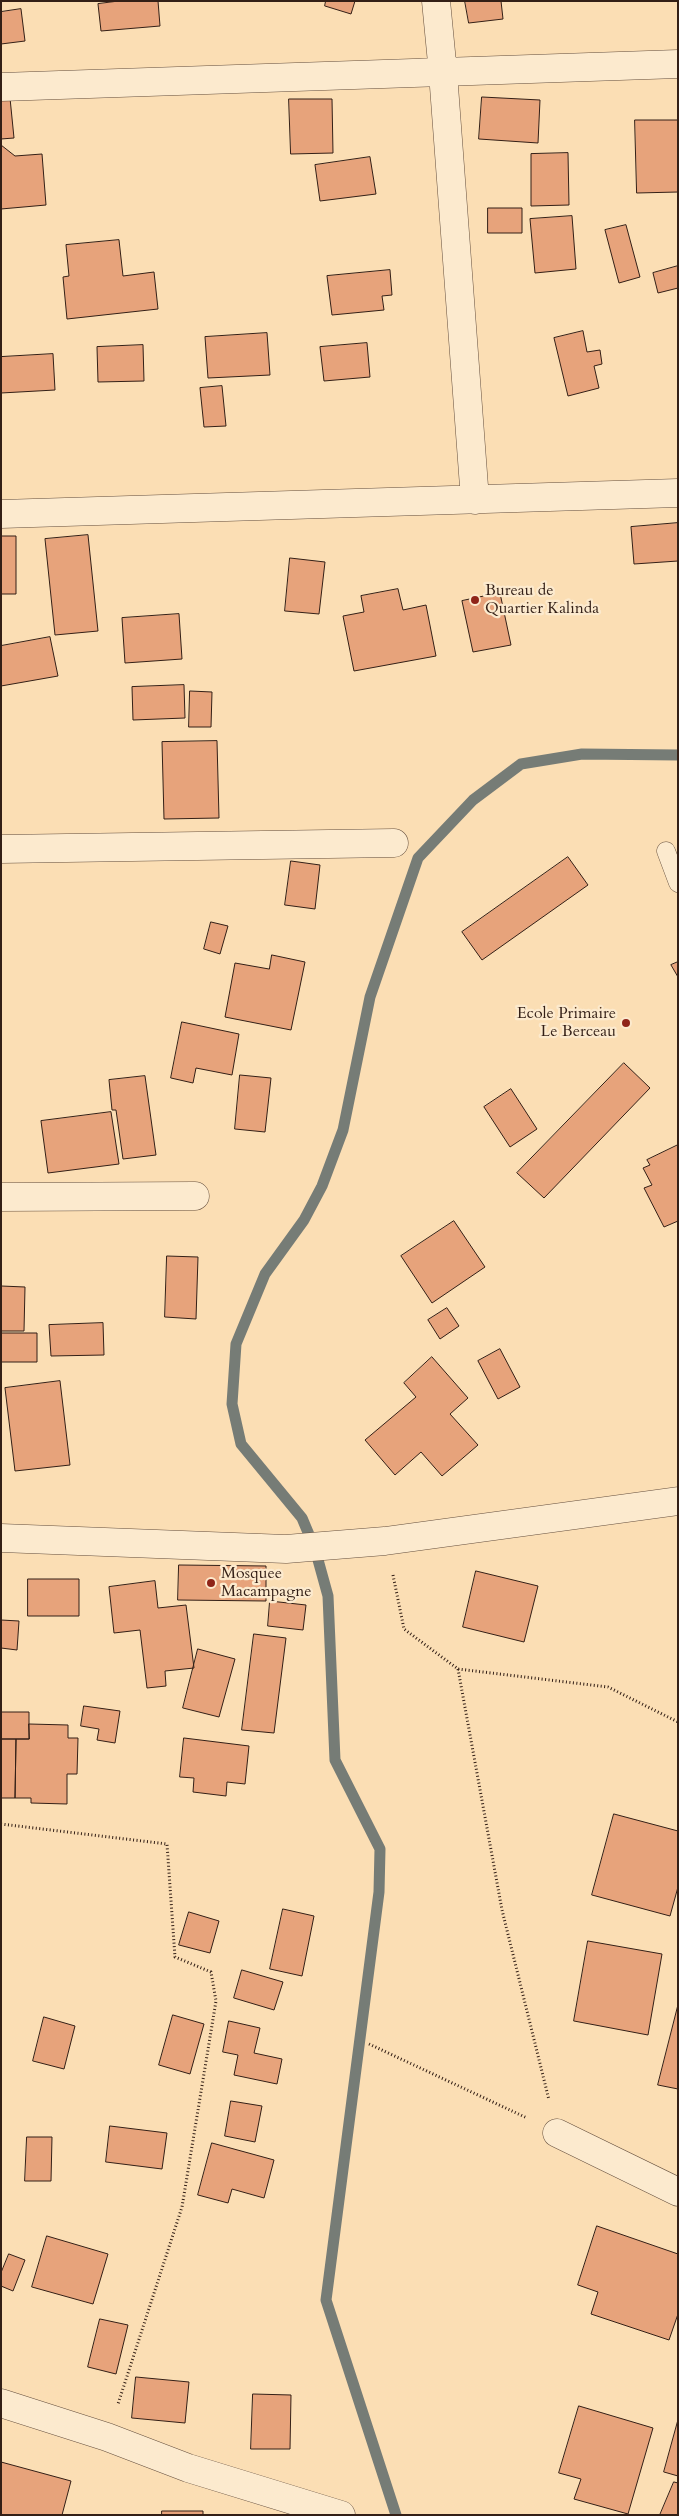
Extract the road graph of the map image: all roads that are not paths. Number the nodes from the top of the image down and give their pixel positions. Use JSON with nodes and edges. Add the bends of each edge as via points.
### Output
{"nodes":[{"id":1,"x":436,"y":1,"type":"edge"},
{"id":2,"x":678,"y":64,"type":"edge"},
{"id":3,"x":443,"y":73,"type":"junction"},
{"id":4,"x":1,"y":88,"type":"edge"},
{"id":5,"x":678,"y":493,"type":"edge"},
{"id":6,"x":475,"y":500,"type":"junction"},
{"id":7,"x":1,"y":514,"type":"edge"},
{"id":8,"x":394,"y":843,"type":"dead end"},
{"id":9,"x":1,"y":849,"type":"edge"},
{"id":10,"x":666,"y":851,"type":"dead end"},
{"id":11,"x":678,"y":883,"type":"edge"},
{"id":12,"x":195,"y":1196,"type":"dead end"},
{"id":13,"x":1,"y":1197,"type":"edge"},
{"id":14,"x":678,"y":1501,"type":"edge"},
{"id":15,"x":1,"y":1538,"type":"edge"},
{"id":16,"x":557,"y":2132,"type":"road end"},
{"id":17,"x":678,"y":2192,"type":"edge"},
{"id":18,"x":1,"y":2403,"type":"edge"},
{"id":19,"x":341,"y":2515,"type":"edge"}],
"edges":[{"from":1,"to":3,"type":"street"},
{"from":2,"to":3,"type":"street"},
{"from":3,"to":4,"type":"street"},
{"from":3,"to":6,"type":"street"},
{"from":5,"to":6,"type":"street"},
{"from":6,"to":7,"type":"street"},
{"from":8,"to":9,"type":"street"},
{"from":10,"to":11,"type":"lane"},
{"from":12,"to":13,"type":"street"},
{"from":14,"to":15,"type":"street","via":[[386,1541],[286,1549]]},
{"from":16,"to":17,"type":"street"},
{"from":18,"to":19,"type":"street","via":[[107,2437],[188,2468]]}]}
